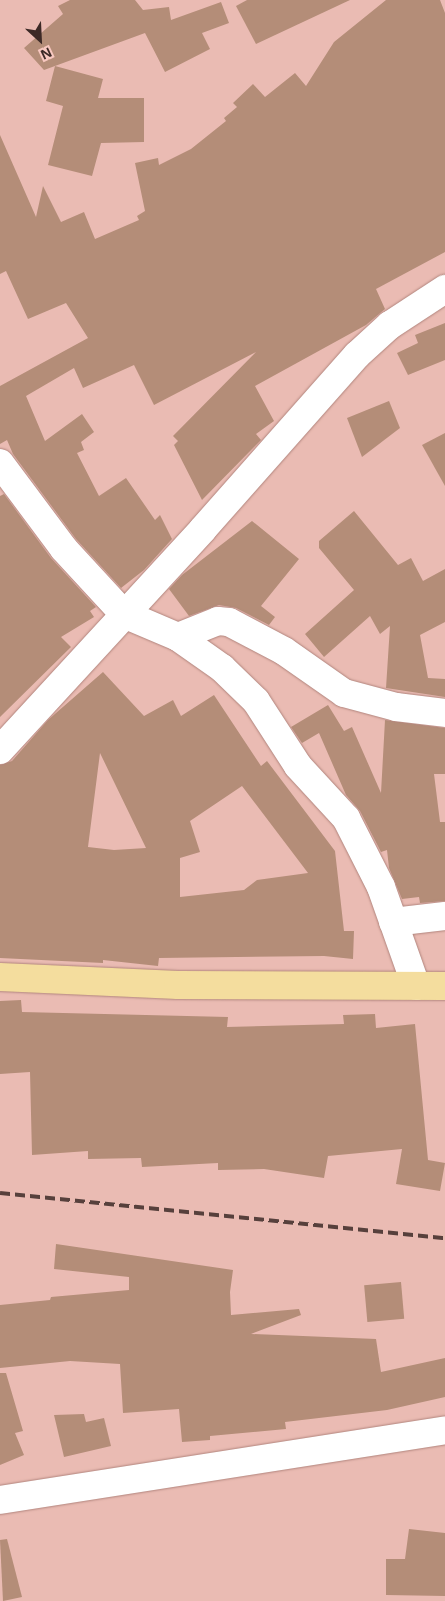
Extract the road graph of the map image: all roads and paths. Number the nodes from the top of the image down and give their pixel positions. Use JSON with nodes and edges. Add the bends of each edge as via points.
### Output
{"nodes":[{"id":1,"x":445,"y":289,"type":"edge"},
{"id":2,"x":4,"y":474,"type":"edge"},
{"id":3,"x":124,"y":614,"type":"junction"},
{"id":4,"x":178,"y":637,"type":"junction"},
{"id":5,"x":445,"y":713,"type":"edge"},
{"id":6,"x":0,"y":750,"type":"edge"},
{"id":7,"x":445,"y":916,"type":"edge"},
{"id":8,"x":393,"y":922,"type":"junction"},
{"id":9,"x":0,"y":977,"type":"edge"},
{"id":10,"x":416,"y":986,"type":"junction"},
{"id":11,"x":445,"y":986,"type":"edge"},
{"id":12,"x":445,"y":1430,"type":"edge"},
{"id":13,"x":0,"y":1500,"type":"edge"}],
"edges":[{"from":1,"to":3,"type":"street","via":[[390,324],[357,354]]},
{"from":2,"to":3,"type":"street","via":[[64,549]]},
{"from":3,"to":4,"type":"street"},
{"from":3,"to":6,"type":"street"},
{"from":4,"to":5,"type":"street","via":[[218,621],[229,622],[284,651],[344,693],[396,707]]},
{"from":4,"to":8,"type":"street","via":[[222,668],[256,701],[298,766],[346,818],[381,887]]},
{"from":7,"to":8,"type":"street"},
{"from":8,"to":10,"type":"street"},
{"from":9,"to":10,"type":"main road","via":[[178,985]]},
{"from":10,"to":11,"type":"main road"},
{"from":12,"to":13,"type":"street"}]}
